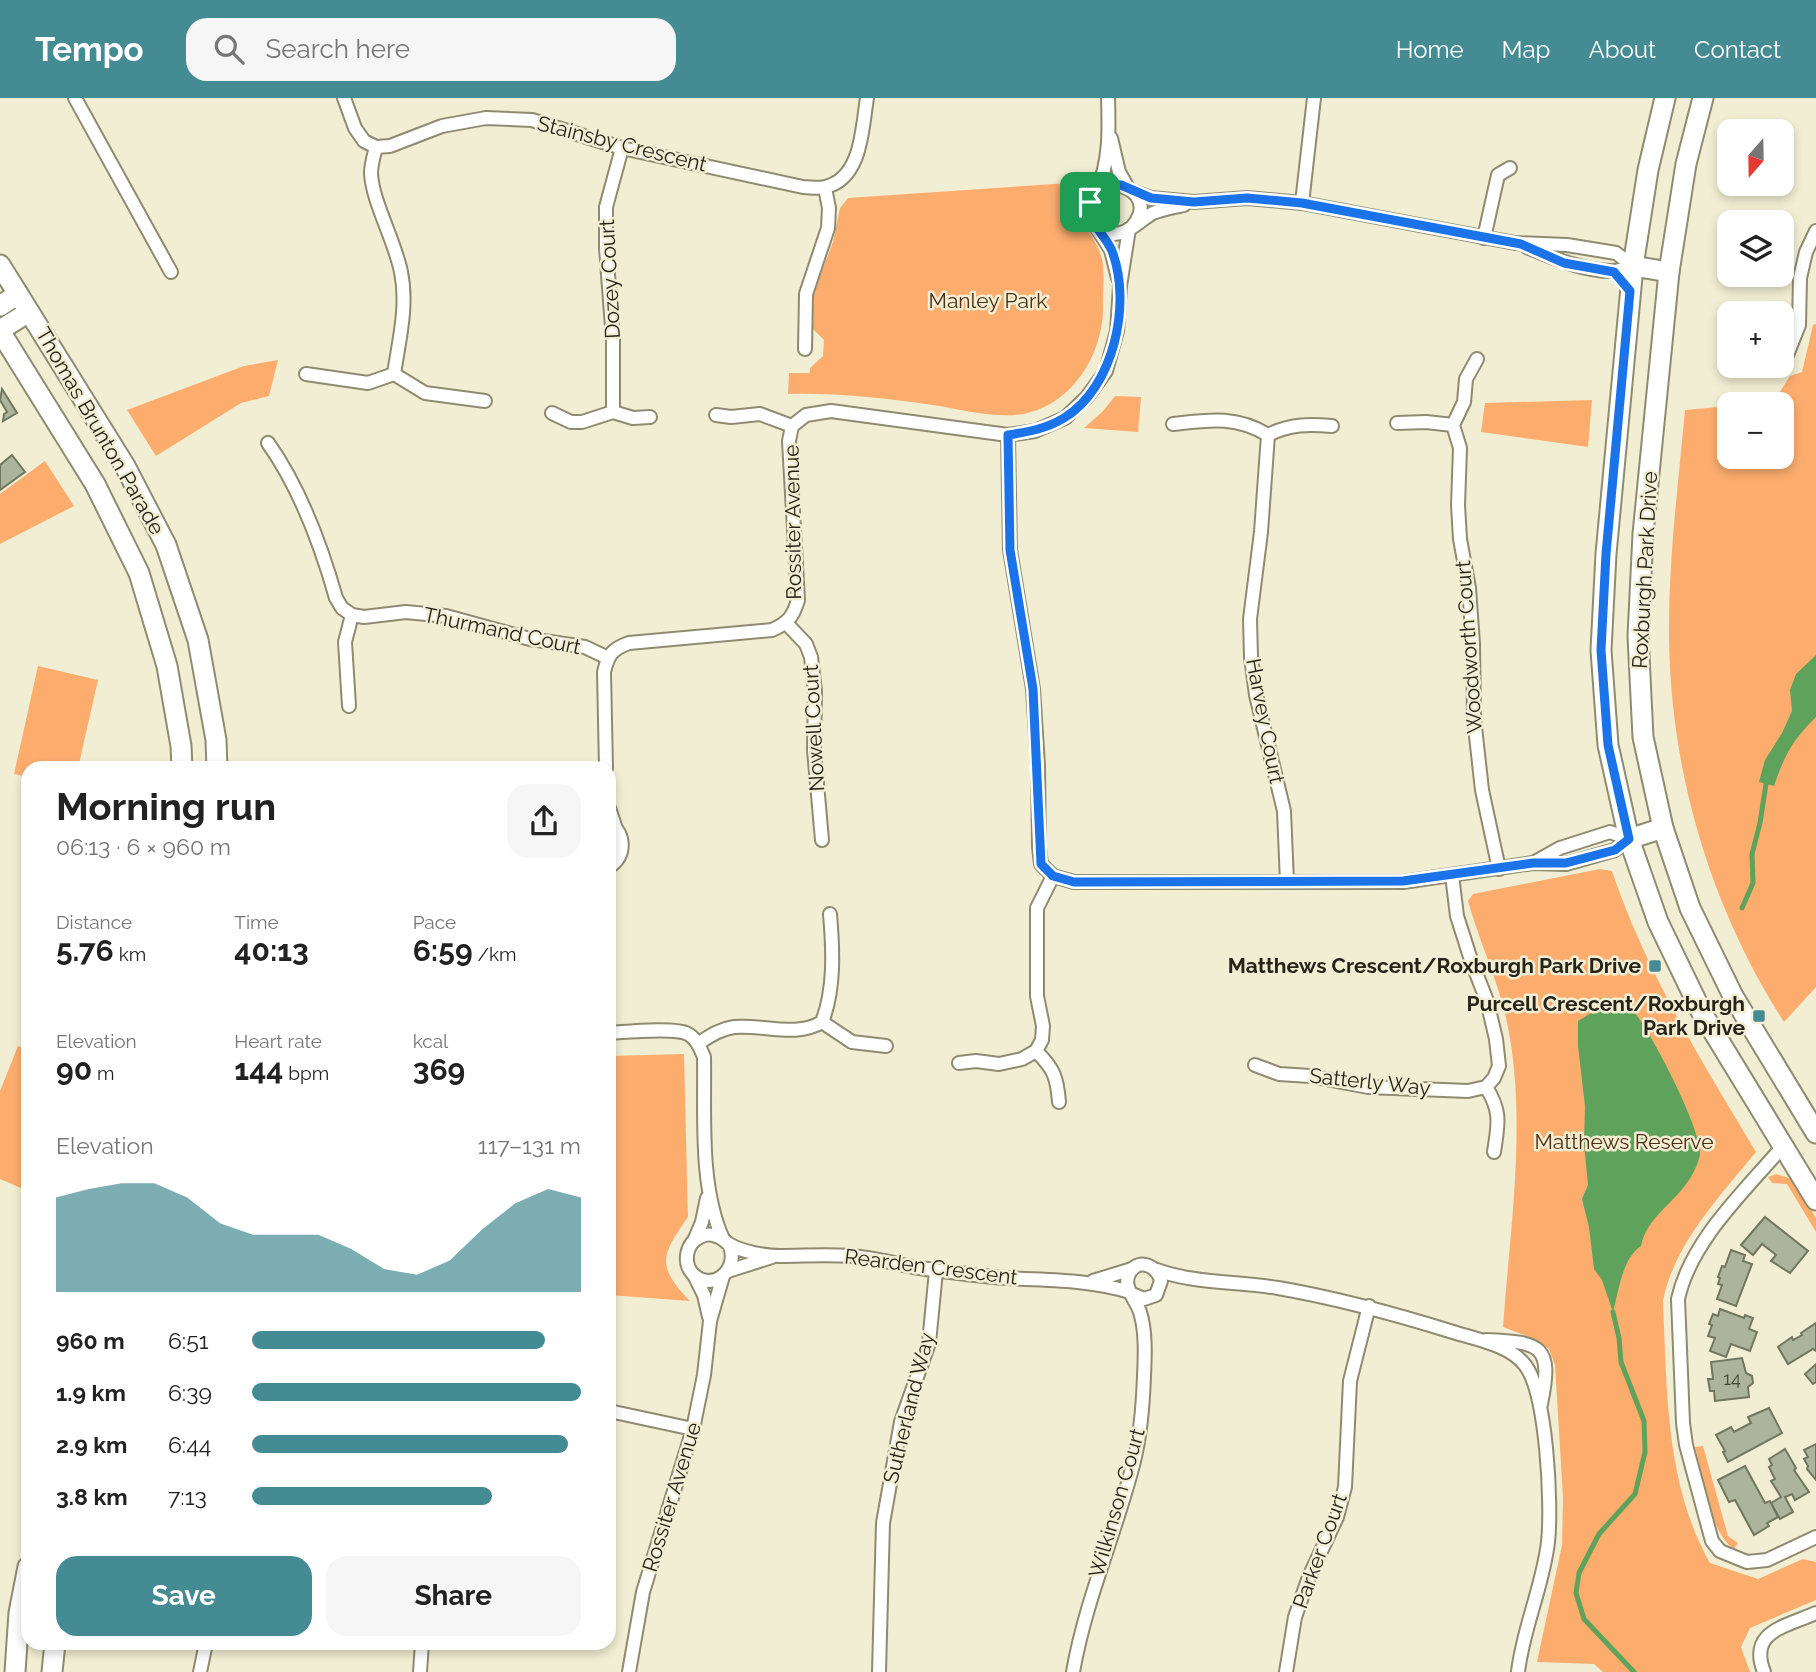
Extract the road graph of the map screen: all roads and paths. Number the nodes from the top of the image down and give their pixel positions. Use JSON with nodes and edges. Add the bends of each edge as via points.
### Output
{"nodes":[{"id":1,"x":75,"y":98,"type":"edge"},
{"id":2,"x":344,"y":98,"type":"edge"},
{"id":3,"x":867,"y":98,"type":"edge"},
{"id":4,"x":1108,"y":98,"type":"edge"},
{"id":5,"x":1314,"y":98,"type":"edge"},
{"id":6,"x":1665,"y":98,"type":"edge"},
{"id":7,"x":1703,"y":98,"type":"edge"},
{"id":8,"x":1109,"y":127,"type":"junction"},
{"id":9,"x":376,"y":147,"type":"junction"},
{"id":10,"x":622,"y":148,"type":"junction"},
{"id":11,"x":1510,"y":168,"type":"dead end"},
{"id":12,"x":825,"y":188,"type":"junction"},
{"id":13,"x":1130,"y":189,"type":"junction"},
{"id":14,"x":1097,"y":191,"type":"junction"},
{"id":15,"x":1194,"y":202,"type":"junction"},
{"id":16,"x":1302,"y":203,"type":"junction"},
{"id":17,"x":1097,"y":227,"type":"junction"},
{"id":18,"x":1130,"y":228,"type":"junction"},
{"id":19,"x":1816,"y":231,"type":"edge"},
{"id":20,"x":1484,"y":238,"type":"junction"},
{"id":21,"x":1637,"y":240,"type":"junction"},
{"id":22,"x":1521,"y":244,"type":"junction"},
{"id":23,"x":1616,"y":253,"type":"junction"},
{"id":24,"x":0,"y":265,"type":"edge"},
{"id":25,"x":1633,"y":266,"type":"junction"},
{"id":26,"x":171,"y":272,"type":"dead end"},
{"id":27,"x":1614,"y":272,"type":"junction"},
{"id":28,"x":1669,"y":272,"type":"junction"},
{"id":29,"x":1120,"y":286,"type":"junction"},
{"id":30,"x":1630,"y":291,"type":"junction"},
{"id":31,"x":18,"y":294,"type":"junction"},
{"id":32,"x":0,"y":306,"type":"edge"},
{"id":33,"x":29,"y":312,"type":"junction"},
{"id":34,"x":0,"y":330,"type":"edge"},
{"id":35,"x":1794,"y":338,"type":"edge"},
{"id":36,"x":805,"y":349,"type":"dead end"},
{"id":37,"x":1476,"y":359,"type":"dead end"},
{"id":38,"x":306,"y":374,"type":"dead end"},
{"id":39,"x":394,"y":374,"type":"junction"},
{"id":40,"x":485,"y":401,"type":"dead end"},
{"id":41,"x":612,"y":412,"type":"junction"},
{"id":42,"x":552,"y":413,"type":"dead end"},
{"id":43,"x":716,"y":415,"type":"dead end"},
{"id":44,"x":650,"y":416,"type":"dead end"},
{"id":45,"x":1397,"y":423,"type":"dead end"},
{"id":46,"x":1172,"y":424,"type":"dead end"},
{"id":47,"x":1453,"y":425,"type":"junction"},
{"id":48,"x":792,"y":426,"type":"junction"},
{"id":49,"x":1332,"y":426,"type":"dead end"},
{"id":50,"x":1008,"y":435,"type":"junction"},
{"id":51,"x":1268,"y":435,"type":"junction"},
{"id":52,"x":268,"y":443,"type":"dead end"},
{"id":53,"x":352,"y":615,"type":"junction"},
{"id":54,"x":786,"y":624,"type":"junction"},
{"id":55,"x":608,"y":658,"type":"junction"},
{"id":56,"x":349,"y":706,"type":"dead end"},
{"id":57,"x":182,"y":761,"type":"edge"},
{"id":58,"x":217,"y":761,"type":"edge"},
{"id":59,"x":606,"y":761,"type":"edge"},
{"id":60,"x":1663,"y":828,"type":"junction"},
{"id":61,"x":616,"y":830,"type":"edge"},
{"id":62,"x":822,"y":840,"type":"dead end"},
{"id":63,"x":1618,"y":841,"type":"junction"},
{"id":64,"x":616,"y":860,"type":"edge"},
{"id":65,"x":1533,"y":863,"type":"junction"},
{"id":66,"x":1499,"y":869,"type":"junction"},
{"id":67,"x":1452,"y":875,"type":"junction"},
{"id":68,"x":1053,"y":876,"type":"junction"},
{"id":69,"x":1287,"y":882,"type":"junction"},
{"id":70,"x":830,"y":914,"type":"dead end"},
{"id":71,"x":822,"y":1022,"type":"junction"},
{"id":72,"x":616,"y":1033,"type":"edge"},
{"id":73,"x":699,"y":1043,"type":"junction"},
{"id":74,"x":886,"y":1046,"type":"dead end"},
{"id":75,"x":1036,"y":1051,"type":"junction"},
{"id":76,"x":959,"y":1063,"type":"dead end"},
{"id":77,"x":1255,"y":1065,"type":"dead end"},
{"id":78,"x":1486,"y":1087,"type":"junction"},
{"id":79,"x":1059,"y":1102,"type":"dead end"},
{"id":80,"x":1816,"y":1133,"type":"edge"},
{"id":81,"x":1783,"y":1146,"type":"junction"},
{"id":82,"x":1494,"y":1152,"type":"dead end"},
{"id":83,"x":708,"y":1194,"type":"junction"},
{"id":84,"x":1816,"y":1200,"type":"edge"},
{"id":85,"x":694,"y":1241,"type":"junction"},
{"id":86,"x":726,"y":1242,"type":"junction"},
{"id":87,"x":772,"y":1256,"type":"junction"},
{"id":88,"x":1132,"y":1269,"type":"junction"},
{"id":89,"x":1157,"y":1270,"type":"junction"},
{"id":90,"x":936,"y":1271,"type":"junction"},
{"id":91,"x":693,"y":1273,"type":"junction"},
{"id":92,"x":726,"y":1274,"type":"junction"},
{"id":93,"x":1089,"y":1282,"type":"junction"},
{"id":94,"x":1203,"y":1282,"type":"junction"},
{"id":95,"x":1131,"y":1293,"type":"junction"},
{"id":96,"x":1157,"y":1294,"type":"junction"},
{"id":97,"x":1368,"y":1307,"type":"junction"},
{"id":98,"x":710,"y":1321,"type":"junction"},
{"id":99,"x":1144,"y":1331,"type":"junction"},
{"id":100,"x":1479,"y":1340,"type":"junction"},
{"id":101,"x":1540,"y":1409,"type":"junction"},
{"id":102,"x":616,"y":1412,"type":"edge"},
{"id":103,"x":693,"y":1429,"type":"junction"},
{"id":104,"x":1816,"y":1537,"type":"edge"},
{"id":105,"x":21,"y":1604,"type":"edge"},
{"id":106,"x":1816,"y":1614,"type":"edge"},
{"id":107,"x":54,"y":1650,"type":"edge"},
{"id":108,"x":205,"y":1650,"type":"edge"},
{"id":109,"x":422,"y":1650,"type":"edge"},
{"id":110,"x":15,"y":1672,"type":"edge"},
{"id":111,"x":52,"y":1672,"type":"edge"},
{"id":112,"x":200,"y":1672,"type":"edge"},
{"id":113,"x":421,"y":1672,"type":"edge"},
{"id":114,"x":629,"y":1672,"type":"edge"},
{"id":115,"x":879,"y":1672,"type":"edge"},
{"id":116,"x":1073,"y":1672,"type":"edge"},
{"id":117,"x":1286,"y":1672,"type":"edge"},
{"id":118,"x":1518,"y":1672,"type":"edge"},
{"id":119,"x":1764,"y":1672,"type":"edge"}],
"edges":[{"from":1,"to":26,"type":"street"},
{"from":2,"to":9,"type":"street","via":[[363,141]]},
{"from":3,"to":12,"type":"street","via":[[854,165],[842,179]]},
{"from":4,"to":8,"type":"street"},
{"from":5,"to":16,"type":"street"},
{"from":6,"to":21,"type":"street","name":"Roxburgh Park Drive"},
{"from":7,"to":28,"type":"street","name":"Roxburgh Park Drive","via":[[1685,164]]},
{"from":8,"to":13,"type":"street","via":[[1119,172]]},
{"from":8,"to":14,"type":"street","via":[[1104,175]]},
{"from":9,"to":10,"type":"street","name":"Stainsby Crescent","via":[[442,125],[486,118],[532,120]]},
{"from":9,"to":39,"type":"street","via":[[372,186],[402,274],[404,305]]},
{"from":10,"to":12,"type":"street","name":"Stainsby Crescent"},
{"from":10,"to":41,"type":"street","name":"Dozey Court","via":[[606,207]]},
{"from":11,"to":20,"type":"street","via":[[1498,175]]},
{"from":12,"to":36,"type":"street","via":[[828,228],[806,294]]},
{"from":13,"to":14,"type":"street","via":[[1112,184]]},
{"from":13,"to":15,"type":"street","via":[[1151,198]]},
{"from":13,"to":18,"type":"street","via":[[1140,206]]},
{"from":14,"to":17,"type":"street","via":[[1089,211]]},
{"from":15,"to":16,"type":"street","via":[[1247,198]]},
{"from":15,"to":18,"type":"street","via":[[1154,212]]},
{"from":16,"to":20,"type":"street"},
{"from":17,"to":18,"type":"street","via":[[1116,234]]},
{"from":17,"to":29,"type":"street","name":"Rossiter Avenue","via":[[1111,250]]},
{"from":18,"to":29,"type":"street","name":"Rossiter Avenue"},
{"from":19,"to":35,"type":"street","via":[[1800,278],[1799,325]]},
{"from":20,"to":22,"type":"street"},
{"from":21,"to":23,"type":"street"},
{"from":21,"to":25,"type":"street","name":"Roxburgh Park Drive"},
{"from":22,"to":23,"type":"street"},
{"from":22,"to":27,"type":"street","via":[[1564,263]]},
{"from":23,"to":25,"type":"street"},
{"from":24,"to":31,"type":"street","name":"Thomas Brunton Parade"},
{"from":25,"to":27,"type":"street"},
{"from":25,"to":28,"type":"street"},
{"from":25,"to":30,"type":"street","name":"Roxburgh Park Drive"},
{"from":27,"to":30,"type":"street"},
{"from":28,"to":60,"type":"street","name":"Roxburgh Park Drive","via":[[1643,534],[1638,636],[1643,737]]},
{"from":29,"to":50,"type":"street","name":"Rossiter Avenue","via":[[1114,344],[1105,371],[1087,397],[1065,418],[1035,431]]},
{"from":30,"to":63,"type":"street","name":"Roxburgh Park Drive","via":[[1601,650],[1608,745],[1623,814]]},
{"from":31,"to":32,"type":"street"},
{"from":31,"to":33,"type":"street","name":"Thomas Brunton Parade"},
{"from":33,"to":34,"type":"street"},
{"from":33,"to":58,"type":"street","name":"Thomas Brunton Parade","via":[[125,466],[166,545],[198,640]]},
{"from":34,"to":57,"type":"street","name":"Thomas Brunton Parade","via":[[95,484],[139,573],[167,666]]},
{"from":37,"to":47,"type":"street"},
{"from":38,"to":39,"type":"street","via":[[368,383]]},
{"from":39,"to":40,"type":"street","via":[[425,393]]},
{"from":41,"to":42,"type":"street","via":[[582,422]]},
{"from":41,"to":44,"type":"street","via":[[633,418]]},
{"from":43,"to":48,"type":"street","via":[[760,414]]},
{"from":45,"to":47,"type":"street"},
{"from":46,"to":51,"type":"street","via":[[1216,419],[1252,425]]},
{"from":47,"to":66,"type":"street","name":"Woodworth Court","via":[[1461,447],[1458,505],[1474,644],[1474,718],[1482,790]]},
{"from":48,"to":50,"type":"street","name":"Rossiter Avenue","via":[[806,415],[831,411]]},
{"from":48,"to":54,"type":"street","name":"Rossiter Avenue","via":[[798,600]]},
{"from":49,"to":51,"type":"street","via":[[1285,426]]},
{"from":50,"to":68,"type":"street","via":[[1010,550],[1033,689],[1039,848],[1041,864]]},
{"from":51,"to":69,"type":"street","name":"Harvey Court","via":[[1250,619],[1251,657],[1284,811]]},
{"from":52,"to":53,"type":"street","via":[[310,521],[336,598]]},
{"from":53,"to":55,"type":"street","name":"Thurmand Court","via":[[406,612],[446,616],[530,639],[585,647]]},
{"from":53,"to":56,"type":"street","via":[[345,642]]},
{"from":54,"to":55,"type":"street","name":"Rossiter Avenue","via":[[772,630],[629,643],[614,649]]},
{"from":54,"to":62,"type":"street","name":"Nowell Court","via":[[806,644],[811,657]]},
{"from":55,"to":59,"type":"street","via":[[604,672]]},
{"from":60,"to":63,"type":"street"},
{"from":60,"to":80,"type":"street","name":"Roxburgh Park Drive","via":[[1690,908],[1733,996]]},
{"from":61,"to":64,"type":"street","via":[[622,846]]},
{"from":63,"to":65,"type":"street","via":[[1560,848]]},
{"from":63,"to":65,"type":"street","via":[[1566,863]]},
{"from":63,"to":81,"type":"street","name":"Roxburgh Park Drive","via":[[1636,860],[1658,922],[1702,1013]]},
{"from":65,"to":66,"type":"street"},
{"from":66,"to":67,"type":"street"},
{"from":67,"to":69,"type":"street","via":[[1403,881]]},
{"from":67,"to":78,"type":"street","via":[[1458,916],[1496,1039],[1499,1066]]},
{"from":68,"to":69,"type":"street","via":[[1074,882]]},
{"from":68,"to":75,"type":"street","via":[[1037,908],[1037,996],[1043,1026]]},
{"from":70,"to":71,"type":"street","via":[[831,991]]},
{"from":71,"to":73,"type":"street","via":[[799,1031],[733,1027]]},
{"from":71,"to":74,"type":"street","via":[[852,1042]]},
{"from":72,"to":73,"type":"street","via":[[674,1031]]},
{"from":73,"to":83,"type":"street","via":[[704,1057]]},
{"from":75,"to":76,"type":"street","via":[[999,1064]]},
{"from":75,"to":79,"type":"street","via":[[1058,1080]]},
{"from":77,"to":78,"type":"street","name":"Satterly Way","via":[[1279,1074],[1368,1087],[1468,1091]]},
{"from":78,"to":82,"type":"street","via":[[1499,1119]]},
{"from":81,"to":84,"type":"street","name":"Roxburgh Park Drive"},
{"from":81,"to":104,"type":"street","via":[[1717,1223],[1681,1285],[1683,1423],[1705,1518],[1720,1551],[1747,1562],[1767,1560]]},
{"from":83,"to":85,"type":"street"},
{"from":83,"to":86,"type":"street"},
{"from":85,"to":86,"type":"street","via":[[708,1234]]},
{"from":85,"to":91,"type":"street","via":[[687,1257]]},
{"from":86,"to":87,"type":"street","name":"Rearden Crescent"},
{"from":86,"to":92,"type":"street","via":[[733,1258]]},
{"from":87,"to":90,"type":"street","name":"Rearden Crescent","via":[[851,1256]]},
{"from":87,"to":92,"type":"street","name":"Rearden Crescent"},
{"from":88,"to":89,"type":"street","via":[[1145,1265]]},
{"from":88,"to":93,"type":"street","name":"Rearden Crescent"},
{"from":88,"to":95,"type":"street","via":[[1127,1282]]},
{"from":89,"to":94,"type":"street"},
{"from":89,"to":96,"type":"street","via":[[1161,1281]]},
{"from":90,"to":93,"type":"street","name":"Rearden Crescent"},
{"from":90,"to":115,"type":"street","name":"Sutherland Way","via":[[929,1343],[901,1422],[883,1523]]},
{"from":91,"to":92,"type":"street","via":[[704,1280]]},
{"from":91,"to":98,"type":"street","name":"Rossiter Avenue"},
{"from":92,"to":98,"type":"street","name":"Rossiter Avenue"},
{"from":93,"to":95,"type":"street","name":"Rearden Crescent"},
{"from":94,"to":96,"type":"street","via":[[1173,1286]]},
{"from":94,"to":97,"type":"street","via":[[1275,1287]]},
{"from":95,"to":96,"type":"street","via":[[1144,1299]]},
{"from":95,"to":99,"type":"street","name":"Wilkinson Court"},
{"from":96,"to":99,"type":"street","name":"Wilkinson Court"},
{"from":97,"to":100,"type":"street"},
{"from":97,"to":117,"type":"street","name":"Parker Court","via":[[1350,1381],[1345,1487],[1296,1617]]},
{"from":98,"to":103,"type":"street","name":"Rossiter Avenue"},
{"from":99,"to":116,"type":"street","name":"Wilkinson Court","via":[[1142,1413],[1134,1460],[1101,1562]]},
{"from":100,"to":101,"type":"street","via":[[1511,1353],[1525,1365]]},
{"from":100,"to":101,"type":"street","via":[[1515,1341],[1530,1344],[1539,1352],[1547,1365]]},
{"from":101,"to":118,"type":"street","via":[[1550,1498],[1548,1543]]},
{"from":102,"to":103,"type":"street"},
{"from":103,"to":114,"type":"street","name":"Rossiter Avenue","via":[[643,1592]]},
{"from":105,"to":110,"type":"street"},
{"from":106,"to":119,"type":"street","via":[[1773,1632],[1762,1642],[1758,1652]]},
{"from":107,"to":111,"type":"street"},
{"from":108,"to":112,"type":"street"},
{"from":109,"to":113,"type":"street"}]}
